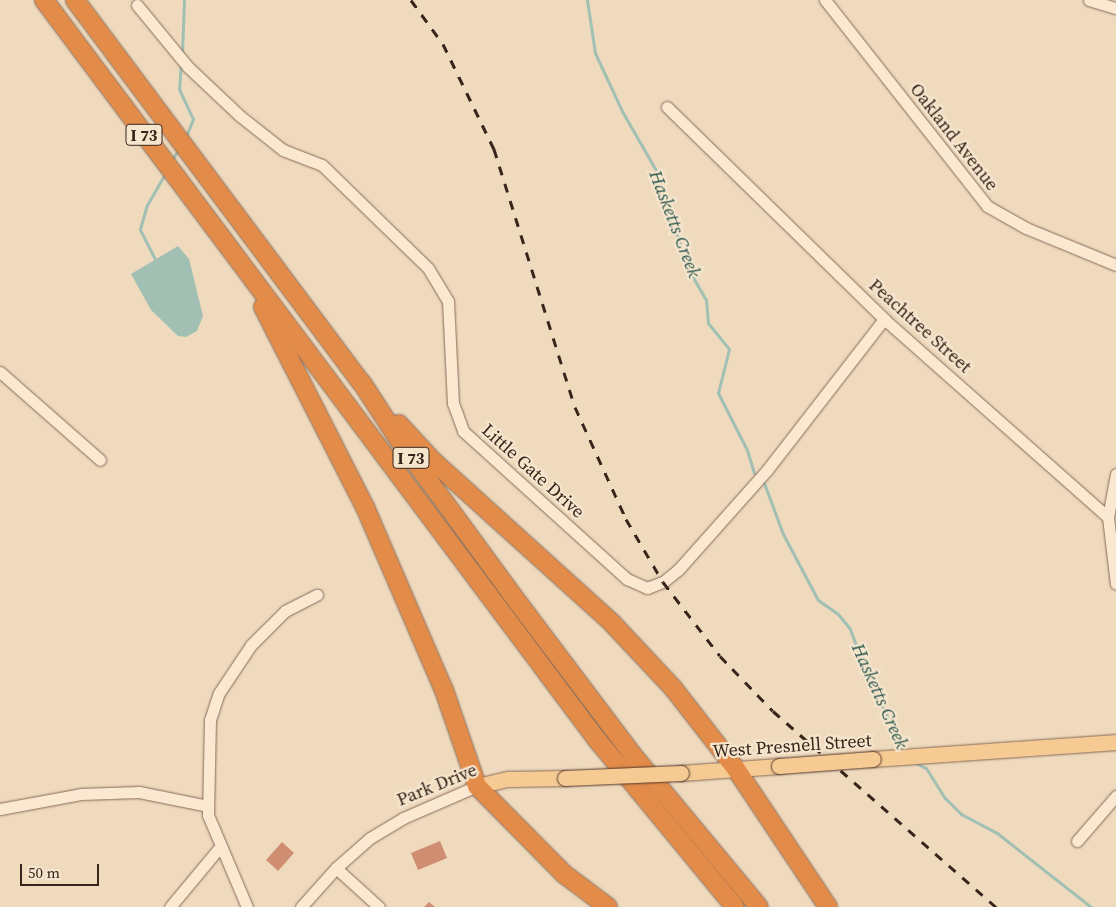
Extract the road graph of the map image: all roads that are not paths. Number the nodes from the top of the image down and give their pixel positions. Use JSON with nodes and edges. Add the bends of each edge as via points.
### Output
{"nodes":[{"id":1,"x":44,"y":0,"type":"edge"},
{"id":2,"x":74,"y":0,"type":"edge"},
{"id":3,"x":825,"y":0,"type":"edge"},
{"id":4,"x":1089,"y":0,"type":"edge"},
{"id":5,"x":137,"y":5,"type":"dead end"},
{"id":6,"x":1116,"y":8,"type":"edge"},
{"id":7,"x":667,"y":107,"type":"dead end"},
{"id":8,"x":1116,"y":265,"type":"edge"},
{"id":9,"x":245,"y":271,"type":"junction"},
{"id":10,"x":884,"y":319,"type":"junction"},
{"id":11,"x":0,"y":372,"type":"edge"},
{"id":12,"x":362,"y":383,"type":"junction"},
{"id":13,"x":100,"y":460,"type":"dead end"},
{"id":14,"x":1116,"y":474,"type":"edge"},
{"id":15,"x":1108,"y":517,"type":"junction"},
{"id":16,"x":1116,"y":584,"type":"edge"},
{"id":17,"x":317,"y":596,"type":"dead end"},
{"id":18,"x":1116,"y":742,"type":"edge"},
{"id":19,"x":736,"y":770,"type":"junction"},
{"id":20,"x":681,"y":773,"type":"joint"},
{"id":21,"x":477,"y":786,"type":"junction"},
{"id":22,"x":1116,"y":796,"type":"edge"},
{"id":23,"x":208,"y":806,"type":"junction"},
{"id":24,"x":0,"y":809,"type":"edge"},
{"id":25,"x":1077,"y":841,"type":"dead end"},
{"id":26,"x":220,"y":847,"type":"junction"},
{"id":27,"x":336,"y":868,"type":"junction"},
{"id":28,"x":170,"y":907,"type":"edge"},
{"id":29,"x":247,"y":907,"type":"edge"},
{"id":30,"x":300,"y":907,"type":"edge"},
{"id":31,"x":379,"y":907,"type":"edge"},
{"id":32,"x":608,"y":907,"type":"edge"},
{"id":33,"x":735,"y":907,"type":"edge"},
{"id":34,"x":759,"y":907,"type":"edge"},
{"id":35,"x":828,"y":907,"type":"edge"}],
"edges":[{"from":1,"to":9,"type":"highway","number":"I 73"},
{"from":2,"to":12,"type":"highway","number":"I 73"},
{"from":3,"to":8,"type":"street","name":"Oakland Avenue","via":[[987,206],[1026,228]]},
{"from":4,"to":6,"type":"street"},
{"from":5,"to":10,"type":"street","name":"Little Gate Drive","via":[[188,67],[240,116],[283,150],[322,165],[428,268],[448,301],[453,404],[463,431],[627,579],[647,588],[663,582],[678,570],[767,470]]},
{"from":7,"to":10,"type":"street","name":"Peachtree Street"},
{"from":9,"to":21,"type":"highway","via":[[365,507],[444,690]]},
{"from":9,"to":33,"type":"highway","number":"I 73","via":[[361,420],[598,740]]},
{"from":10,"to":15,"type":"street","name":"Peachtree Street"},
{"from":11,"to":13,"type":"street"},
{"from":12,"to":19,"type":"highway","via":[[433,461],[612,623],[674,688]]},
{"from":12,"to":34,"type":"highway","number":"I 73","via":[[399,440],[619,736]]},
{"from":14,"to":15,"type":"street"},
{"from":15,"to":16,"type":"street"},
{"from":17,"to":23,"type":"street","via":[[285,611],[270,624],[245,652],[219,693],[208,729]]},
{"from":18,"to":19,"type":"main road","name":"West Presnell Street","bridge":true},
{"from":19,"to":20,"type":"main road","name":"West Presnell Street"},
{"from":19,"to":35,"type":"highway"},
{"from":20,"to":21,"type":"main road","name":"Park Drive","bridge":true,"via":[[508,779]]},
{"from":21,"to":27,"type":"street","name":"Park Drive","via":[[403,818],[370,838]]},
{"from":21,"to":32,"type":"highway","via":[[564,874]]},
{"from":22,"to":25,"type":"street"},
{"from":23,"to":24,"type":"street","via":[[158,794],[129,792],[81,794]]},
{"from":23,"to":26,"type":"street","via":[[208,815]]},
{"from":26,"to":28,"type":"street"},
{"from":26,"to":29,"type":"street"},
{"from":27,"to":30,"type":"street","name":"Park Drive"},
{"from":27,"to":31,"type":"street"}]}
